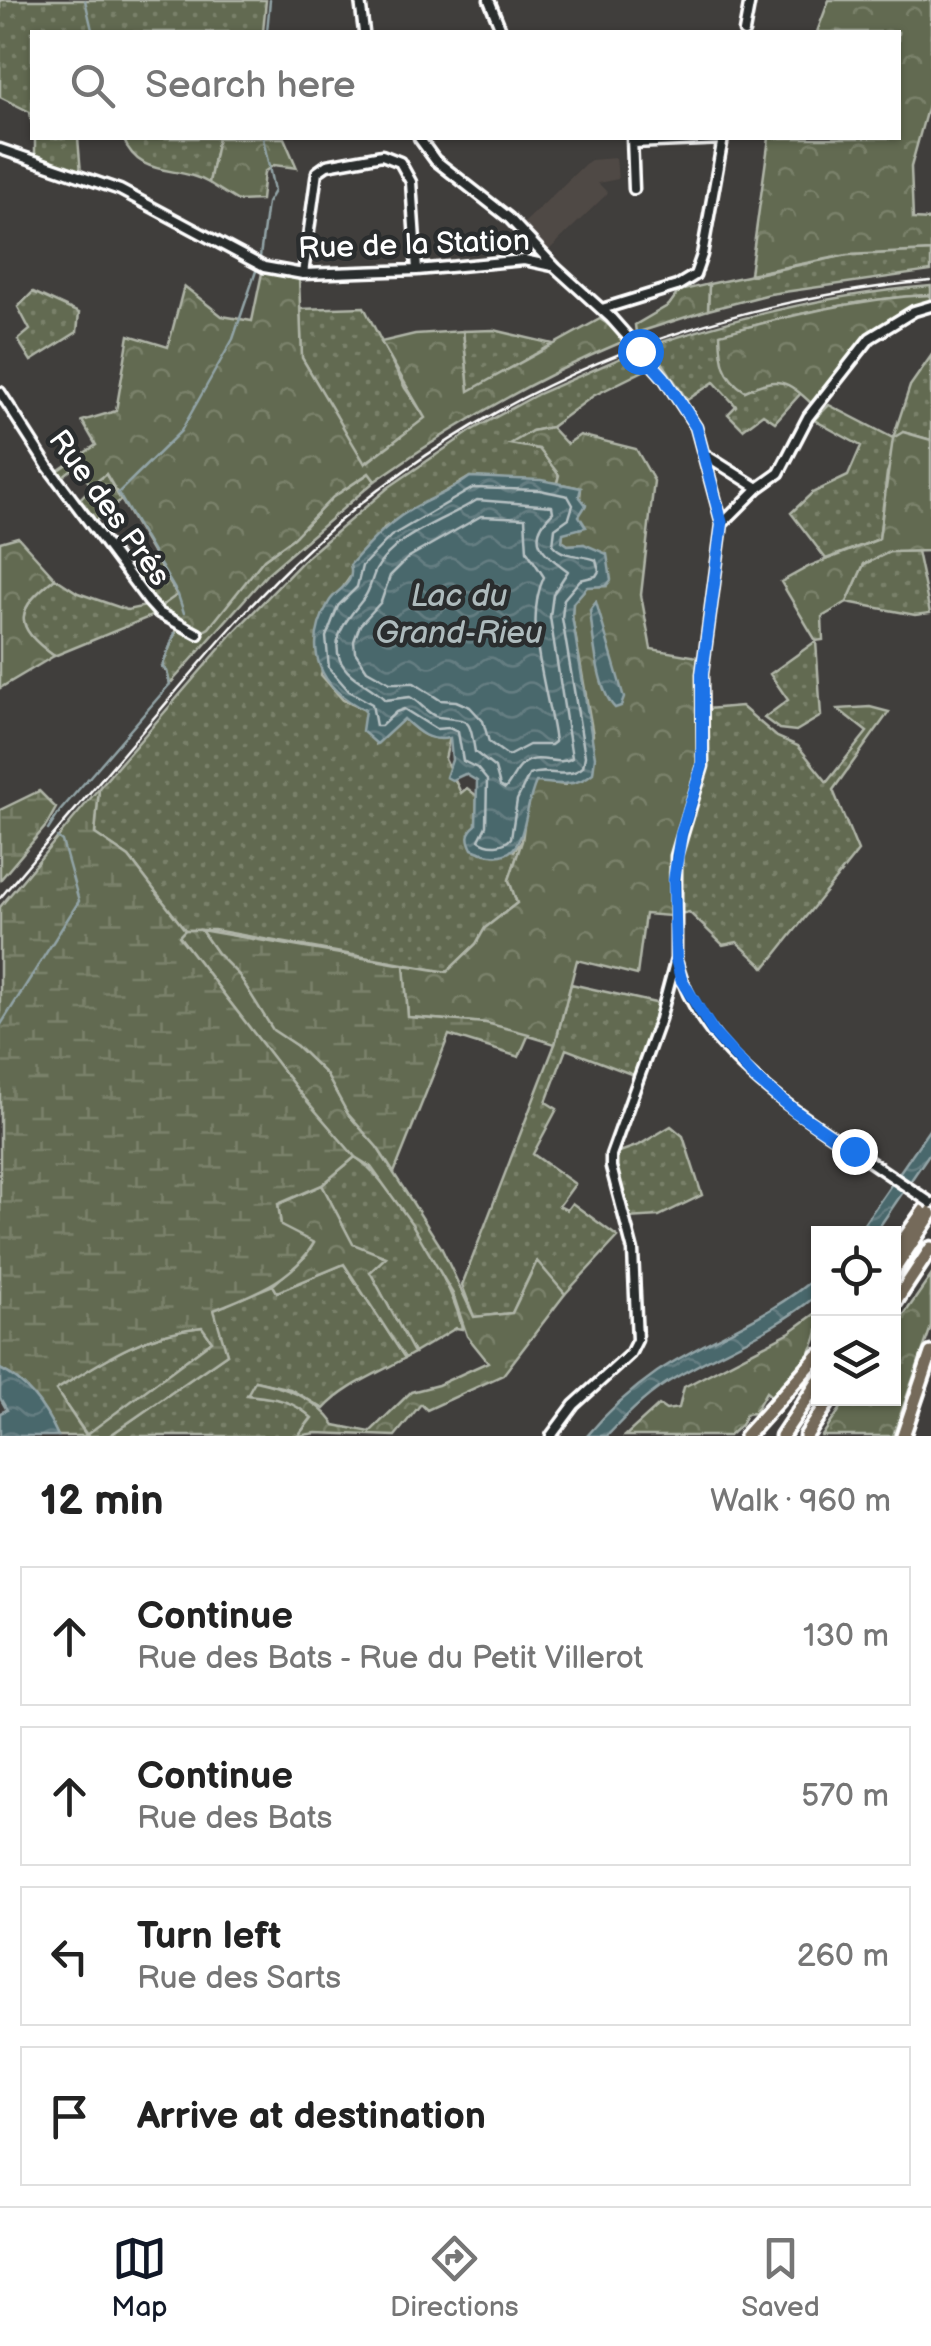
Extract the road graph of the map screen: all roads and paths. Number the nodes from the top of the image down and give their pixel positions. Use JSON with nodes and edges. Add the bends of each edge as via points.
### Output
{"nodes":[{"id":1,"x":360,"y":0,"type":"edge"},
{"id":2,"x":489,"y":0,"type":"edge"},
{"id":3,"x":750,"y":0,"type":"edge"},
{"id":4,"x":364,"y":30,"type":"edge"},
{"id":5,"x":501,"y":30,"type":"edge"},
{"id":6,"x":744,"y":30,"type":"edge"},
{"id":7,"x":420,"y":140,"type":"edge"},
{"id":8,"x":632,"y":140,"type":"edge"},
{"id":9,"x":660,"y":140,"type":"edge"},
{"id":10,"x":723,"y":140,"type":"edge"},
{"id":11,"x":0,"y":149,"type":"edge"},
{"id":12,"x":634,"y":189,"type":"dead end"},
{"id":13,"x":556,"y":268,"type":"junction"},
{"id":14,"x":417,"y":270,"type":"junction"},
{"id":15,"x":303,"y":274,"type":"junction"},
{"id":16,"x":931,"y":306,"type":"edge"},
{"id":17,"x":602,"y":309,"type":"junction"},
{"id":18,"x":0,"y":392,"type":"edge"},
{"id":19,"x":704,"y":454,"type":"junction"},
{"id":20,"x":758,"y":488,"type":"junction"},
{"id":21,"x":722,"y":524,"type":"junction"},
{"id":22,"x":198,"y":634,"type":"dead end"},
{"id":23,"x":676,"y":959,"type":"junction"},
{"id":24,"x":931,"y":1202,"type":"edge"},
{"id":25,"x":931,"y":1214,"type":"edge"},
{"id":26,"x":901,"y":1244,"type":"edge"},
{"id":27,"x":931,"y":1248,"type":"edge"},
{"id":28,"x":901,"y":1259,"type":"edge"},
{"id":29,"x":901,"y":1293,"type":"edge"},
{"id":30,"x":931,"y":1352,"type":"edge"},
{"id":31,"x":811,"y":1364,"type":"edge"},
{"id":32,"x":811,"y":1392,"type":"edge"},
{"id":33,"x":826,"y":1406,"type":"edge"},
{"id":34,"x":550,"y":1436,"type":"edge"},
{"id":35,"x":746,"y":1436,"type":"edge"},
{"id":36,"x":782,"y":1436,"type":"edge"},
{"id":37,"x":806,"y":1436,"type":"edge"},
{"id":38,"x":903,"y":1436,"type":"edge"}],
"edges":[{"from":1,"to":4,"type":"street"},
{"from":2,"to":5,"type":"street"},
{"from":3,"to":6,"type":"street"},
{"from":7,"to":13,"type":"street"},
{"from":8,"to":9,"type":"street"},
{"from":8,"to":12,"type":"street"},
{"from":10,"to":17,"type":"street","via":[[694,275]]},
{"from":11,"to":15,"type":"street","name":"Rue de la Station","via":[[120,190],[256,264]]},
{"from":13,"to":14,"type":"street","name":"Rue de la Station","via":[[524,260]]},
{"from":13,"to":17,"type":"street"},
{"from":14,"to":15,"type":"street","name":"Rue de la Station"},
{"from":14,"to":15,"type":"street","via":[[411,182],[400,162],[382,155],[317,172]]},
{"from":16,"to":20,"type":"street","via":[[870,338],[808,417],[779,474]]},
{"from":17,"to":19,"type":"street","via":[[684,405]]},
{"from":18,"to":22,"type":"street","name":"Rue des Prés","via":[[149,602]]},
{"from":19,"to":20,"type":"street"},
{"from":19,"to":21,"type":"street"},
{"from":20,"to":21,"type":"street"},
{"from":21,"to":23,"type":"street","via":[[702,674],[702,766],[676,856]]},
{"from":23,"to":24,"type":"street","bridge":true,"via":[[691,999],[727,1048],[777,1097]]},
{"from":23,"to":34,"type":"street","via":[[611,1155],[629,1227],[637,1340]]},
{"from":24,"to":26,"type":"highway"},
{"from":25,"to":28,"type":"highway"},
{"from":27,"to":29,"type":"highway"},
{"from":30,"to":38,"type":"highway"},
{"from":31,"to":35,"type":"highway"},
{"from":32,"to":36,"type":"highway"},
{"from":33,"to":37,"type":"highway"}]}
